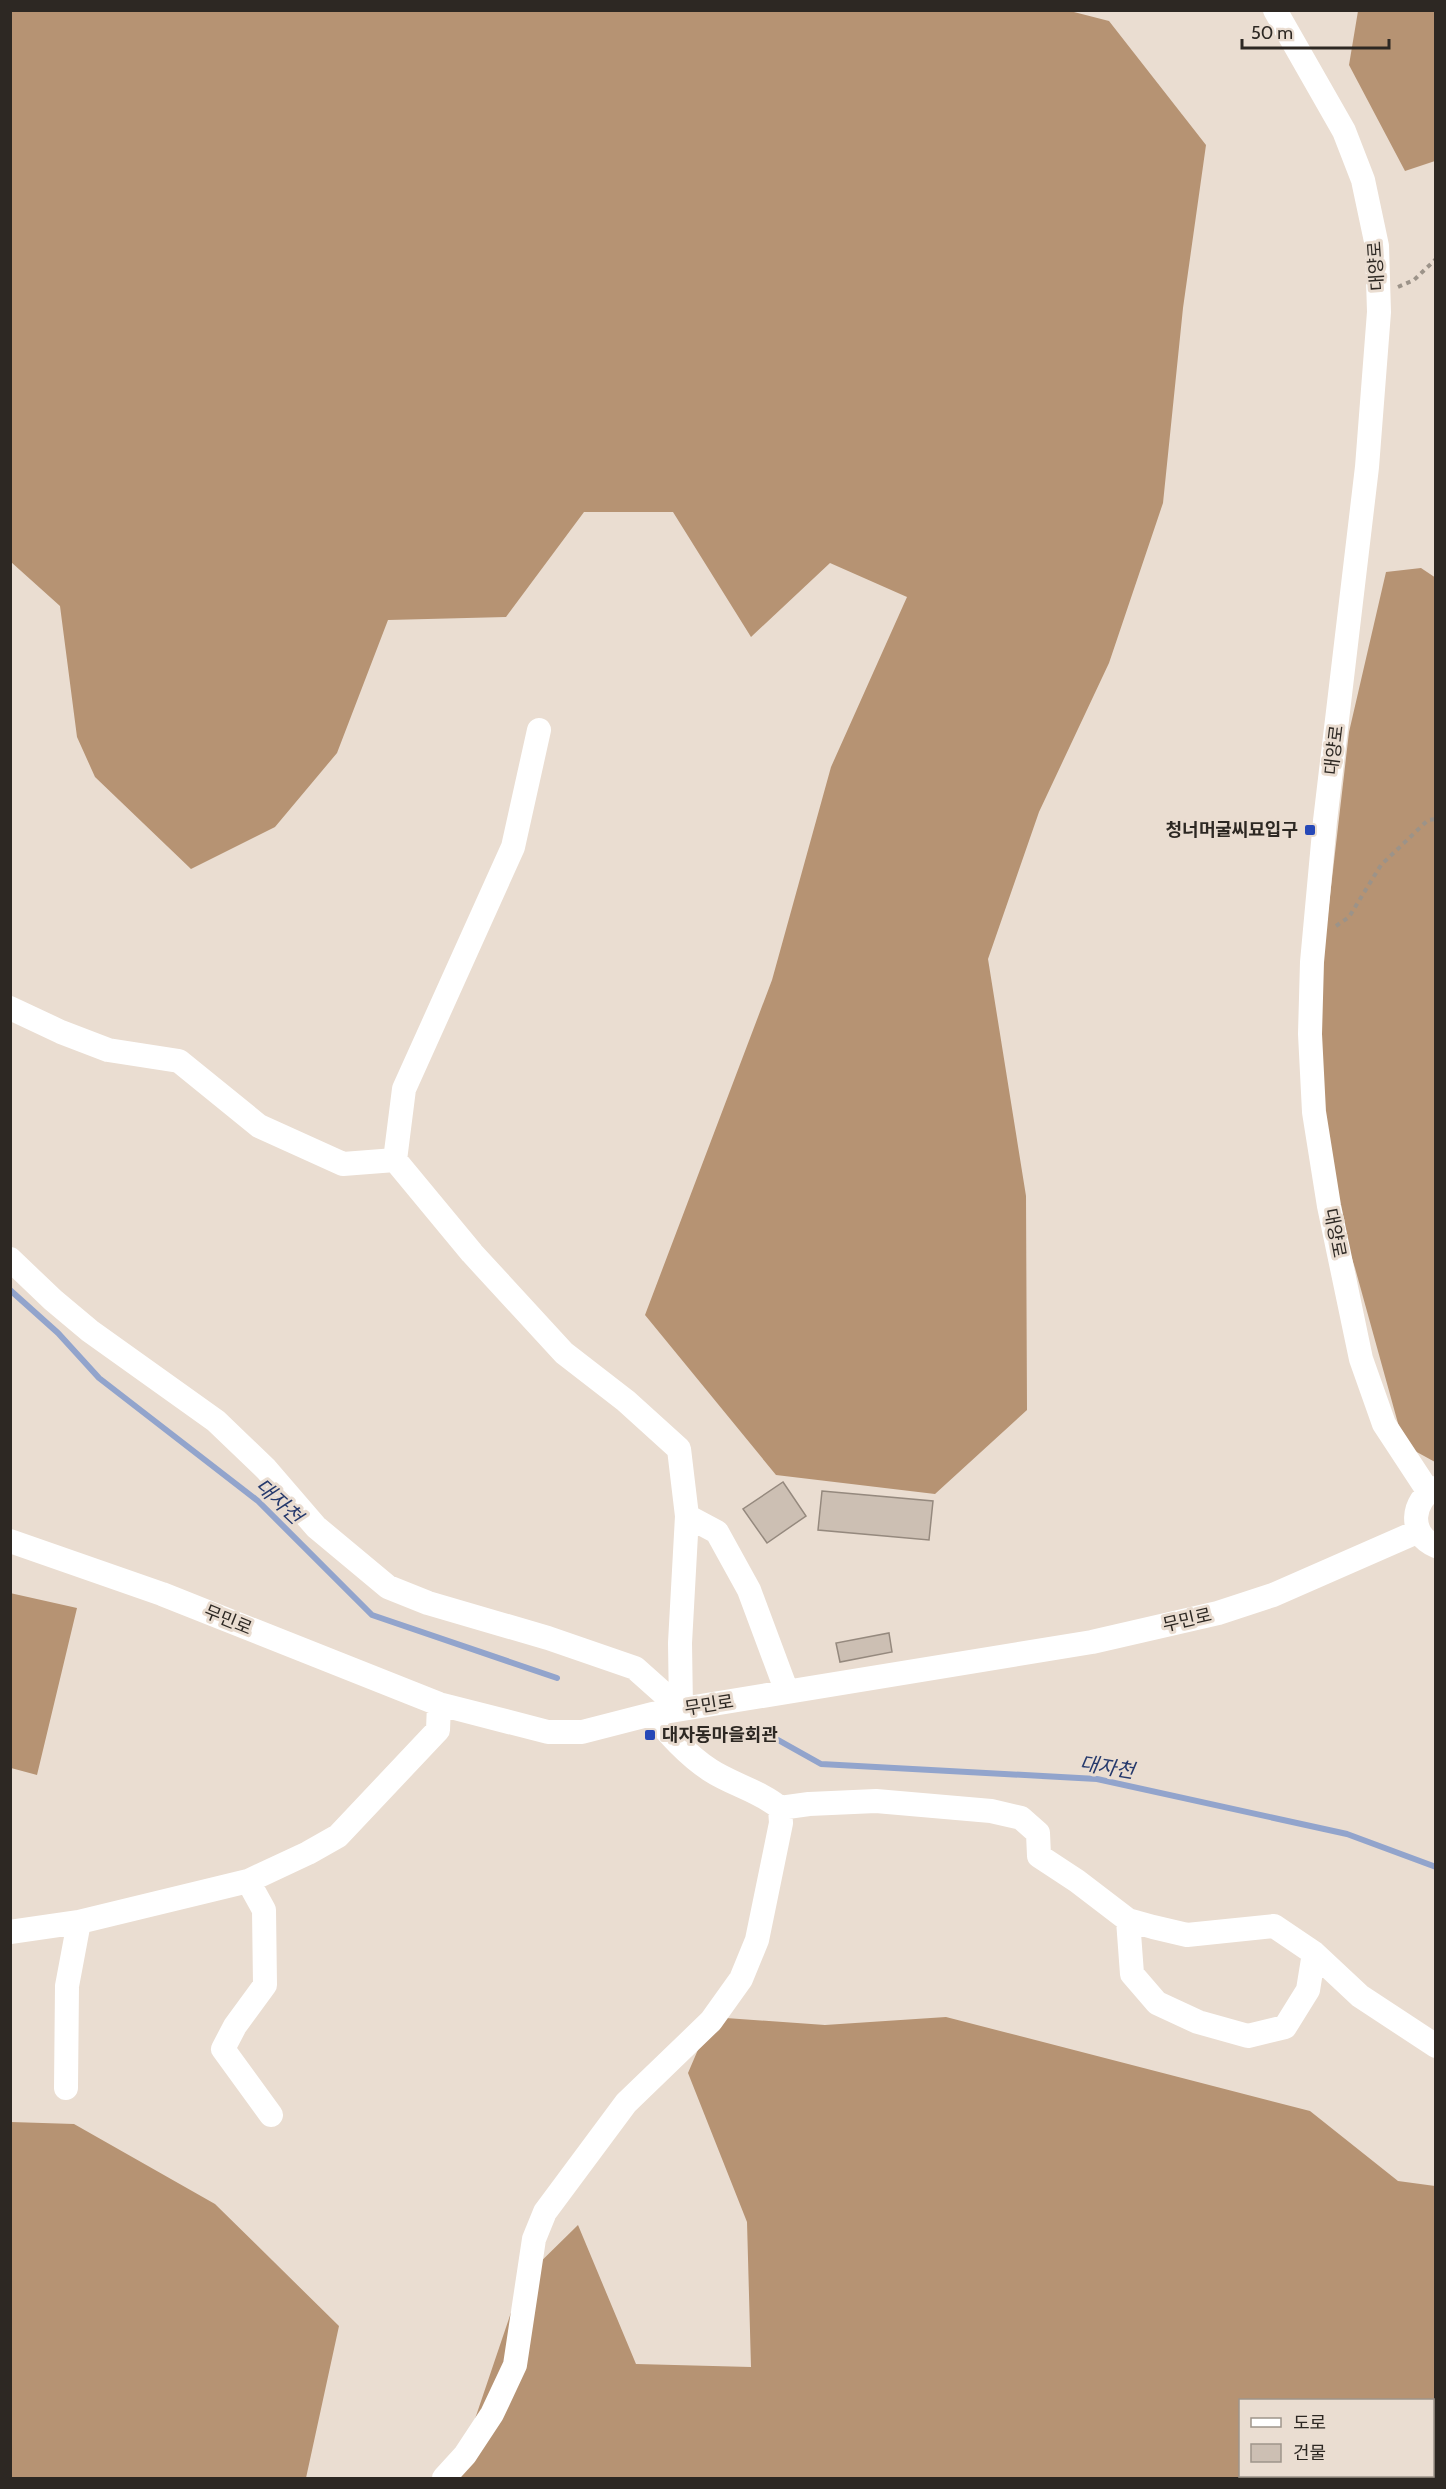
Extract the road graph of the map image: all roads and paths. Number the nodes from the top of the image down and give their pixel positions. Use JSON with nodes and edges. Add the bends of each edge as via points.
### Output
{"nodes":[{"id":1,"x":1275,"y":10,"type":"edge"},
{"id":2,"x":1436,"y":259,"type":"edge"},
{"id":3,"x":1378,"y":295,"type":"junction"},
{"id":4,"x":538,"y":730,"type":"dead end"},
{"id":5,"x":1436,"y":819,"type":"edge"},
{"id":6,"x":1314,"y":939,"type":"junction"},
{"id":7,"x":10,"y":1008,"type":"edge"},
{"id":8,"x":395,"y":1160,"type":"junction"},
{"id":9,"x":10,"y":1259,"type":"edge"},
{"id":10,"x":1432,"y":1489,"type":"edge"},
{"id":11,"x":687,"y":1516,"type":"junction"},
{"id":12,"x":1427,"y":1538,"type":"edge"},
{"id":13,"x":10,"y":1541,"type":"edge"},
{"id":14,"x":787,"y":1692,"type":"junction"},
{"id":15,"x":439,"y":1704,"type":"junction"},
{"id":16,"x":681,"y":1709,"type":"junction"},
{"id":17,"x":652,"y":1714,"type":"junction"},
{"id":18,"x":780,"y":1808,"type":"junction"},
{"id":19,"x":248,"y":1881,"type":"junction"},
{"id":20,"x":1128,"y":1920,"type":"junction"},
{"id":21,"x":79,"y":1922,"type":"junction"},
{"id":22,"x":10,"y":1932,"type":"edge"},
{"id":23,"x":1314,"y":1953,"type":"junction"},
{"id":24,"x":1436,"y":2046,"type":"edge"},
{"id":25,"x":66,"y":2088,"type":"dead end"},
{"id":26,"x":271,"y":2115,"type":"dead end"},
{"id":27,"x":444,"y":2478,"type":"edge"}],
"edges":[{"from":1,"to":3,"type":"street","name":"대양로","via":[[1344,131],[1363,180],[1377,246]]},
{"from":2,"to":3,"type":"path","via":[[1414,280]]},
{"from":3,"to":6,"type":"street","name":"대양로","via":[[1367,467]]},
{"from":4,"to":8,"type":"street","via":[[513,847],[404,1089]]},
{"from":5,"to":6,"type":"path","via":[[1428,820],[1381,865],[1350,917]]},
{"from":6,"to":10,"type":"street","name":"대양로","via":[[1310,1034],[1314,1112],[1361,1359],[1384,1424]]},
{"from":7,"to":8,"type":"street","via":[[108,1050],[179,1061],[259,1126],[344,1164]]},
{"from":8,"to":11,"type":"street","via":[[564,1353],[627,1401],[680,1449]]},
{"from":9,"to":16,"type":"street","via":[[90,1330],[216,1421],[266,1469],[316,1527],[388,1587],[635,1668]]},
{"from":10,"to":12,"type":"street","name":"대양로","via":[[1417,1507],[1415,1516]]},
{"from":11,"to":14,"type":"street","via":[[717,1532],[749,1590]]},
{"from":11,"to":16,"type":"street","via":[[680,1643]]},
{"from":12,"to":14,"type":"street","name":"무민로","via":[[1218,1613],[1092,1642]]},
{"from":13,"to":15,"type":"street","name":"무민로","via":[[162,1594]]},
{"from":14,"to":16,"type":"street","name":"무민로"},
{"from":15,"to":17,"type":"street","name":"무민로","via":[[548,1732],[582,1732]]},
{"from":15,"to":19,"type":"street","via":[[438,1730],[338,1836]]},
{"from":16,"to":17,"type":"street","name":"무민로"},
{"from":17,"to":18,"type":"street","via":[[708,1769]]},
{"from":18,"to":20,"type":"street","via":[[876,1801],[991,1811],[1021,1818],[1038,1833],[1040,1856]]},
{"from":18,"to":27,"type":"street","via":[[781,1823],[757,1940],[741,1979],[711,2021],[626,2103],[545,2212],[534,2239],[515,2365],[492,2414]]},
{"from":19,"to":21,"type":"street"},
{"from":19,"to":26,"type":"street","via":[[264,1910],[265,1985],[223,2049]]},
{"from":20,"to":23,"type":"street","via":[[1187,1935],[1274,1926]]},
{"from":20,"to":23,"type":"street","via":[[1132,1974],[1157,2003],[1198,2022],[1248,2036],[1286,2027],[1308,1990]]},
{"from":21,"to":22,"type":"street"},
{"from":21,"to":25,"type":"street","via":[[67,1986]]},
{"from":23,"to":24,"type":"street","via":[[1360,1996]]}]}
